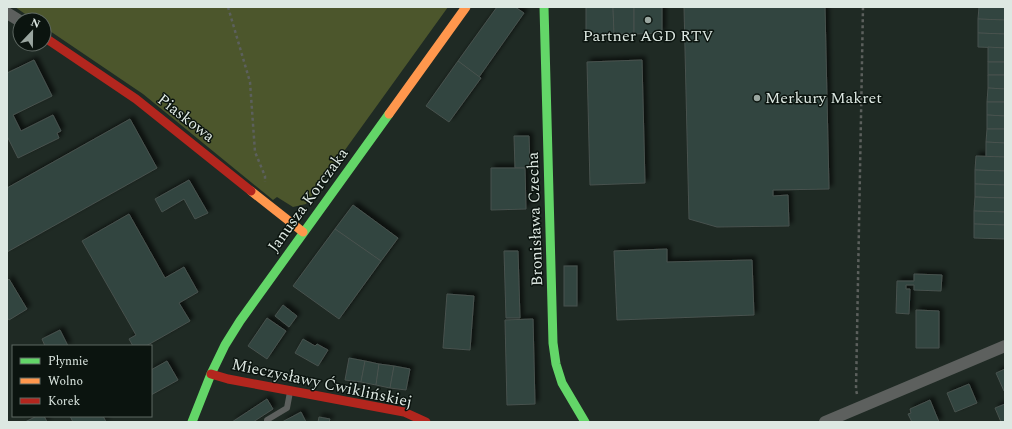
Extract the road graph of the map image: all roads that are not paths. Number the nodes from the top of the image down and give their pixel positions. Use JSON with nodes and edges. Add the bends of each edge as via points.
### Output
{"nodes":[{"id":1,"x":466,"y":7,"type":"edge"},
{"id":2,"x":544,"y":7,"type":"edge"},
{"id":3,"x":52,"y":42,"type":"edge"},
{"id":4,"x":303,"y":232,"type":"junction"},
{"id":5,"x":1005,"y":346,"type":"edge"},
{"id":6,"x":211,"y":374,"type":"junction"},
{"id":7,"x":290,"y":391,"type":"junction"},
{"id":8,"x":192,"y":422,"type":"edge"},
{"id":9,"x":267,"y":422,"type":"edge"},
{"id":10,"x":426,"y":422,"type":"edge"},
{"id":11,"x":585,"y":422,"type":"edge"},
{"id":12,"x":825,"y":422,"type":"edge"}],
"edges":[{"from":1,"to":4,"type":"street","name":"Janusza Korczaka"},
{"from":2,"to":11,"type":"street","name":"Bronisława Czecha","via":[[553,343],[562,383]]},
{"from":3,"to":4,"type":"street","name":"Piaskowa","via":[[136,99]]},
{"from":4,"to":6,"type":"street","name":"Janusza Korczaka","via":[[240,321]]},
{"from":5,"to":12,"type":"street"},
{"from":6,"to":7,"type":"street","name":"Mieczysławy Ćwiklińskiej"},
{"from":6,"to":8,"type":"street","name":"Janusza Korczaka"},
{"from":7,"to":9,"type":"lane","via":[[287,408]]},
{"from":7,"to":10,"type":"street","name":"Mieczysławy Ćwiklińskiej","via":[[404,412]]}]}
